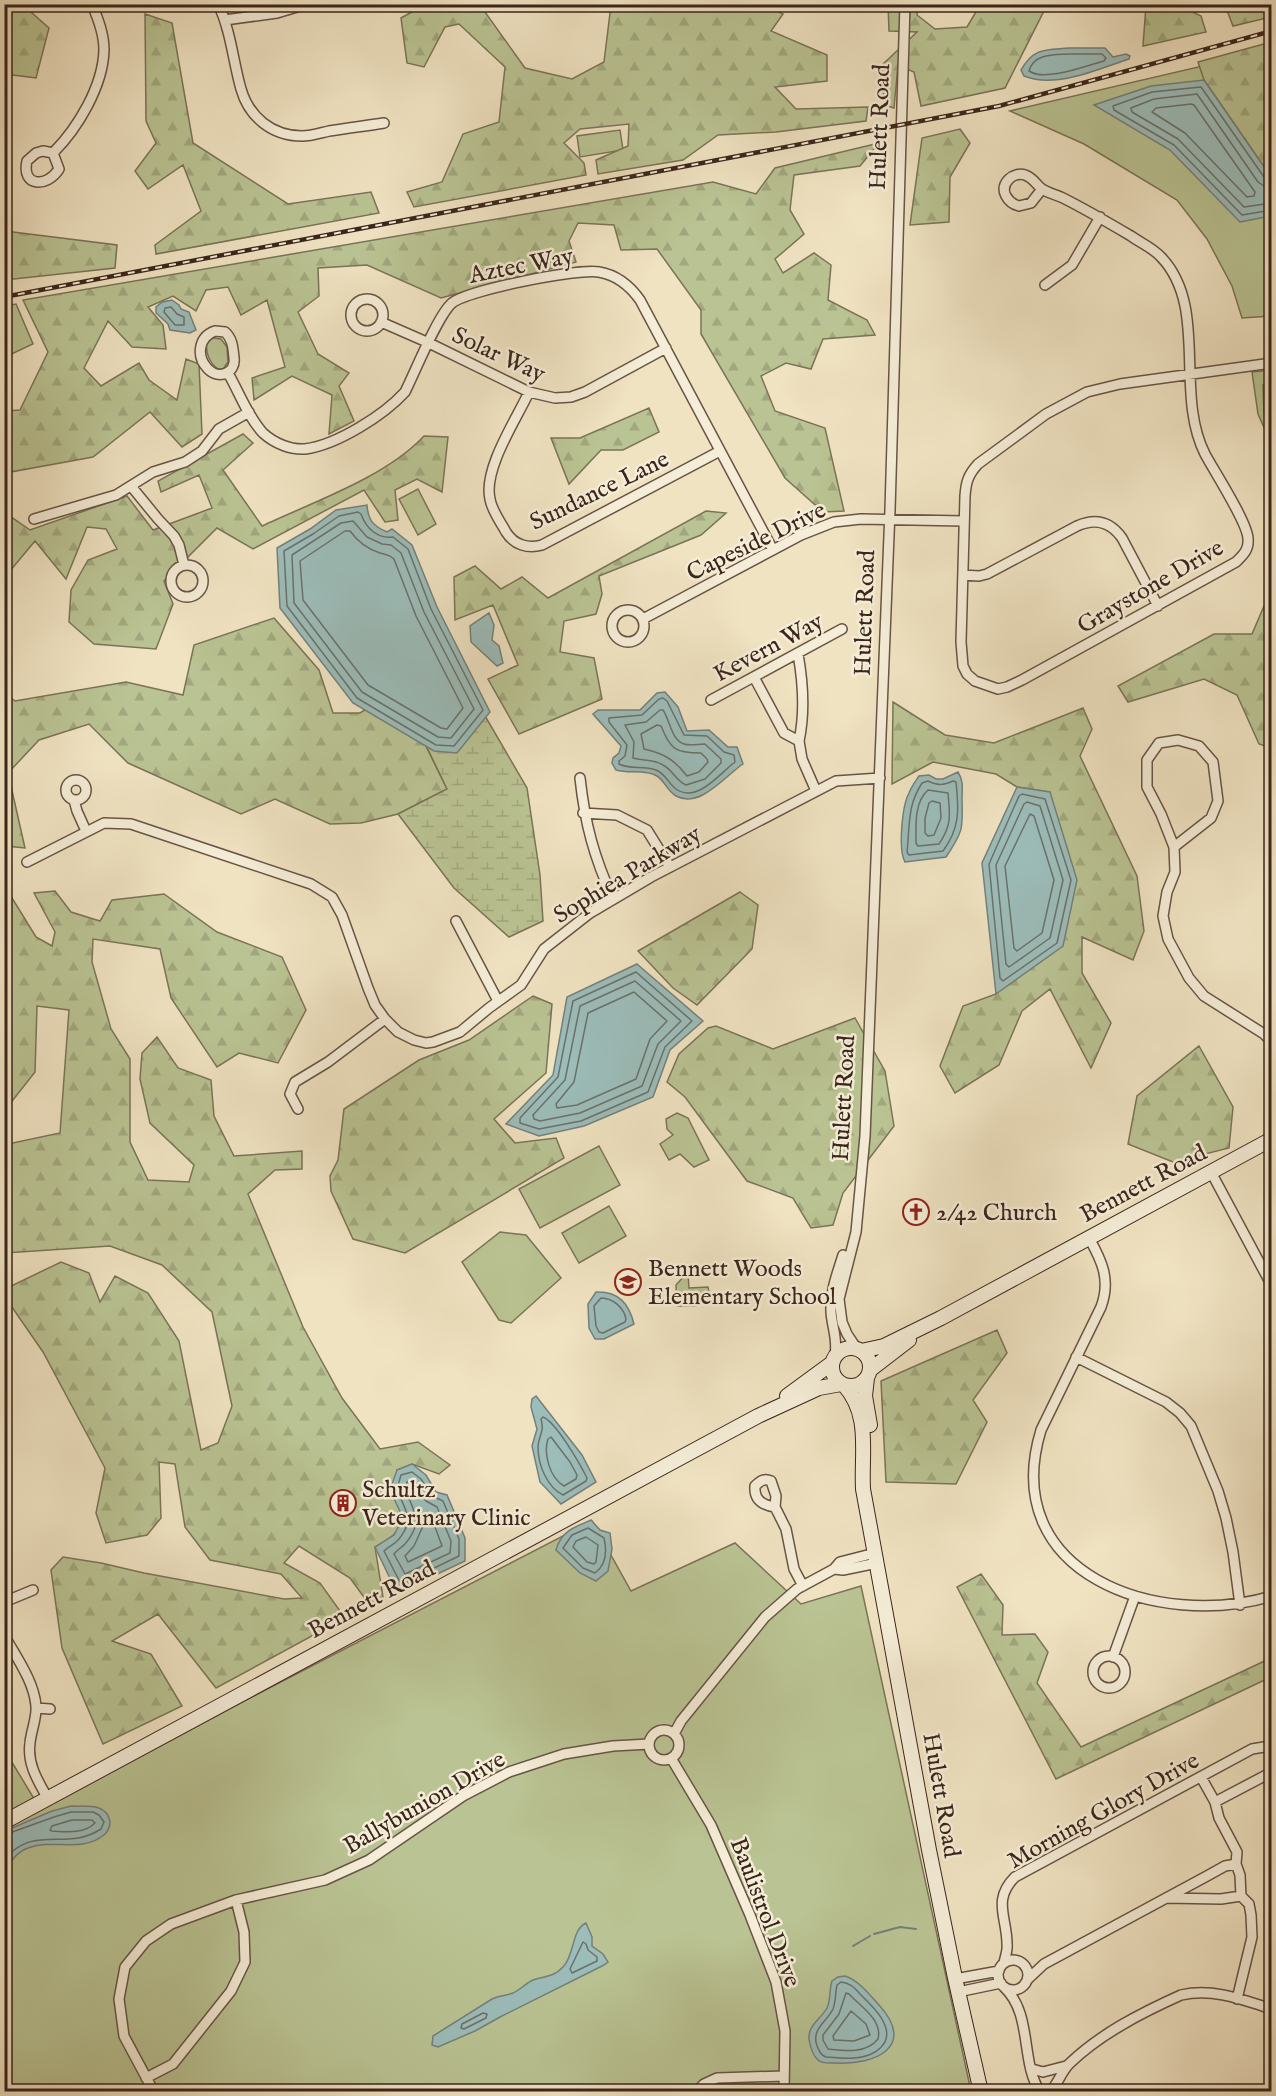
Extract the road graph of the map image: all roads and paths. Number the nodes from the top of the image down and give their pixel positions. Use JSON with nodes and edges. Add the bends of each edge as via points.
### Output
{"nodes":[{"id":1,"x":92,"y":4,"type":"edge"},
{"id":2,"x":218,"y":4,"type":"edge"},
{"id":3,"x":307,"y":4,"type":"edge"},
{"id":4,"x":905,"y":4,"type":"edge"},
{"id":5,"x":225,"y":20,"type":"junction"},
{"id":6,"x":384,"y":123,"type":"dead end"},
{"id":7,"x":53,"y":153,"type":"dead end"},
{"id":8,"x":1042,"y":189,"type":"dead end"},
{"id":9,"x":1100,"y":217,"type":"junction"},
{"id":10,"x":1045,"y":285,"type":"dead end"},
{"id":11,"x":381,"y":322,"type":"dead end"},
{"id":12,"x":429,"y":343,"type":"junction"},
{"id":13,"x":666,"y":348,"type":"junction"},
{"id":14,"x":1272,"y":363,"type":"edge"},
{"id":15,"x":228,"y":373,"type":"junction"},
{"id":16,"x":1188,"y":373,"type":"junction"},
{"id":17,"x":529,"y":392,"type":"junction"},
{"id":18,"x":249,"y":412,"type":"junction"},
{"id":19,"x":720,"y":451,"type":"junction"},
{"id":20,"x":131,"y":486,"type":"junction"},
{"id":21,"x":34,"y":519,"type":"dead end"},
{"id":22,"x":890,"y":519,"type":"junction"},
{"id":23,"x":964,"y":521,"type":"junction"},
{"id":24,"x":773,"y":550,"type":"junction"},
{"id":25,"x":184,"y":565,"type":"dead end"},
{"id":26,"x":963,"y":575,"type":"junction"},
{"id":27,"x":1158,"y":606,"type":"junction"},
{"id":28,"x":643,"y":619,"type":"dead end"},
{"id":29,"x":842,"y":629,"type":"dead end"},
{"id":30,"x":798,"y":654,"type":"junction"},
{"id":31,"x":754,"y":677,"type":"junction"},
{"id":32,"x":711,"y":700,"type":"dead end"},
{"id":33,"x":799,"y":741,"type":"junction"},
{"id":34,"x":580,"y":778,"type":"dead end"},
{"id":35,"x":880,"y":778,"type":"junction"},
{"id":36,"x":816,"y":791,"type":"junction"},
{"id":37,"x":74,"y":800,"type":"dead end"},
{"id":38,"x":584,"y":813,"type":"junction"},
{"id":39,"x":86,"y":831,"type":"junction"},
{"id":40,"x":1174,"y":847,"type":"junction"},
{"id":41,"x":27,"y":862,"type":"dead end"},
{"id":42,"x":670,"y":867,"type":"junction"},
{"id":43,"x":613,"y":899,"type":"junction"},
{"id":44,"x":456,"y":921,"type":"dead end"},
{"id":45,"x":498,"y":1001,"type":"junction"},
{"id":46,"x":385,"y":1019,"type":"junction"},
{"id":47,"x":1272,"y":1042,"type":"edge"},
{"id":48,"x":298,"y":1109,"type":"dead end"},
{"id":49,"x":1272,"y":1139,"type":"edge"},
{"id":50,"x":1211,"y":1172,"type":"junction"},
{"id":51,"x":857,"y":1222,"type":"junction"},
{"id":52,"x":1089,"y":1238,"type":"junction"},
{"id":53,"x":1272,"y":1286,"type":"edge"},
{"id":54,"x":941,"y":1318,"type":"junction"},
{"id":55,"x":859,"y":1350,"type":"junction"},
{"id":56,"x":1076,"y":1357,"type":"junction"},
{"id":57,"x":834,"y":1359,"type":"junction"},
{"id":58,"x":868,"y":1374,"type":"junction"},
{"id":59,"x":843,"y":1384,"type":"junction"},
{"id":60,"x":758,"y":1416,"type":"junction"},
{"id":61,"x":867,"y":1505,"type":"junction"},
{"id":62,"x":775,"y":1507,"type":"dead end"},
{"id":63,"x":876,"y":1558,"type":"junction"},
{"id":64,"x":803,"y":1586,"type":"junction"},
{"id":65,"x":33,"y":1590,"type":"dead end"},
{"id":66,"x":1135,"y":1596,"type":"junction"},
{"id":67,"x":1272,"y":1596,"type":"edge"},
{"id":68,"x":4,"y":1602,"type":"edge"},
{"id":69,"x":1240,"y":1605,"type":"junction"},
{"id":70,"x":4,"y":1635,"type":"edge"},
{"id":71,"x":1113,"y":1657,"type":"dead end"},
{"id":72,"x":36,"y":1708,"type":"junction"},
{"id":73,"x":50,"y":1709,"type":"dead end"},
{"id":74,"x":674,"y":1734,"type":"junction"},
{"id":75,"x":649,"y":1744,"type":"junction"},
{"id":76,"x":1272,"y":1750,"type":"edge"},
{"id":77,"x":671,"y":1758,"type":"junction"},
{"id":78,"x":1272,"y":1772,"type":"edge"},
{"id":79,"x":1202,"y":1777,"type":"junction"},
{"id":80,"x":48,"y":1799,"type":"junction"},
{"id":81,"x":1215,"y":1802,"type":"junction"},
{"id":82,"x":4,"y":1822,"type":"edge"},
{"id":83,"x":1236,"y":1864,"type":"junction"},
{"id":84,"x":1241,"y":1896,"type":"junction"},
{"id":85,"x":1166,"y":1898,"type":"junction"},
{"id":86,"x":236,"y":1900,"type":"junction"},
{"id":87,"x":1008,"y":1945,"type":"junction"},
{"id":88,"x":1021,"y":1963,"type":"junction"},
{"id":89,"x":1044,"y":1964,"type":"junction"},
{"id":90,"x":1001,"y":1967,"type":"junction"},
{"id":91,"x":1026,"y":1981,"type":"junction"},
{"id":92,"x":956,"y":1985,"type":"junction"},
{"id":93,"x":1002,"y":1985,"type":"junction"},
{"id":94,"x":1237,"y":1999,"type":"junction"},
{"id":95,"x":1019,"y":2007,"type":"junction"},
{"id":96,"x":1272,"y":2008,"type":"edge"},
{"id":97,"x":1066,"y":2066,"type":"junction"},
{"id":98,"x":1032,"y":2069,"type":"junction"},
{"id":99,"x":784,"y":2076,"type":"junction"},
{"id":100,"x":146,"y":2078,"type":"junction"},
{"id":101,"x":154,"y":2091,"type":"edge"},
{"id":102,"x":696,"y":2091,"type":"edge"},
{"id":103,"x":784,"y":2091,"type":"edge"},
{"id":104,"x":981,"y":2091,"type":"edge"},
{"id":105,"x":1040,"y":2091,"type":"edge"},
{"id":106,"x":1050,"y":2091,"type":"edge"}],
"edges":[{"from":1,"to":7,"type":"street","via":[[104,50],[98,81],[66,140]]},
{"from":2,"to":5,"type":"street"},
{"from":3,"to":5,"type":"street","via":[[277,13]]},
{"from":4,"to":22,"type":"street","name":"Hulett Road"},
{"from":5,"to":6,"type":"street","via":[[247,104],[256,118],[274,130],[304,136]]},
{"from":8,"to":9,"type":"street","name":"Graystone Drive"},
{"from":9,"to":10,"type":"street","via":[[1072,265]]},
{"from":9,"to":16,"type":"street","name":"Graystone Drive","via":[[1154,251],[1174,276],[1188,317]]},
{"from":11,"to":12,"type":"street","name":"Solar Way"},
{"from":12,"to":13,"type":"street","name":"Aztec Way","via":[[444,311],[461,297],[591,271],[614,277],[632,289]]},
{"from":12,"to":17,"type":"street","name":"Solar Way"},
{"from":12,"to":18,"type":"street","name":"Aztec Way","via":[[399,399],[333,440],[305,449],[288,447],[264,433]]},
{"from":13,"to":17,"type":"street","name":"Solar Way","via":[[578,395],[555,398]]},
{"from":13,"to":19,"type":"street","name":"Aztec Way"},
{"from":14,"to":16,"type":"street","name":"Graystone Drive"},
{"from":15,"to":15,"type":"street","via":[[234,362],[230,337],[222,331],[210,333],[200,345],[205,364],[214,373]]},
{"from":15,"to":18,"type":"street","name":"Aztec Way"},
{"from":16,"to":23,"type":"street","name":"Graystone Drive","via":[[1087,392],[1046,414],[969,474]]},
{"from":16,"to":27,"type":"street","name":"Graystone Drive","via":[[1195,427],[1249,538],[1246,552],[1236,562]]},
{"from":17,"to":19,"type":"street","name":"Sundance Lane","via":[[493,465],[488,485],[494,511],[509,537],[520,545],[542,545]]},
{"from":18,"to":20,"type":"street","via":[[219,429],[190,459],[153,472]]},
{"from":19,"to":24,"type":"street","name":"Aztec Way"},
{"from":20,"to":21,"type":"street","via":[[111,496]]},
{"from":20,"to":25,"type":"street","via":[[174,536]]},
{"from":22,"to":23,"type":"street","name":"Capeside Drive"},
{"from":22,"to":24,"type":"street","name":"Capeside Drive","via":[[834,522]]},
{"from":22,"to":35,"type":"street","name":"Hulett Road"},
{"from":23,"to":26,"type":"street","name":"Graystone Drive"},
{"from":24,"to":28,"type":"street","name":"Capeside Drive"},
{"from":26,"to":27,"type":"street","via":[[987,574],[1088,521],[1104,522],[1117,530]]},
{"from":26,"to":27,"type":"street","name":"Graystone Drive","via":[[963,666],[975,681],[998,689],[1022,680]]},
{"from":29,"to":30,"type":"street","name":"Kevern Way"},
{"from":30,"to":31,"type":"street","name":"Kevern Way"},
{"from":30,"to":33,"type":"street","via":[[802,676]]},
{"from":31,"to":32,"type":"street","name":"Kevern Way"},
{"from":31,"to":33,"type":"street","via":[[784,732]]},
{"from":33,"to":36,"type":"street"},
{"from":34,"to":38,"type":"street"},
{"from":35,"to":36,"type":"street","name":"Sophiea Parkway","via":[[836,781]]},
{"from":35,"to":51,"type":"street","name":"Hulett Road","via":[[865,1136]]},
{"from":36,"to":42,"type":"street","name":"Sophiea Parkway"},
{"from":37,"to":39,"type":"street"},
{"from":38,"to":42,"type":"street","via":[[617,815],[647,830]]},
{"from":38,"to":43,"type":"street","via":[[597,863]]},
{"from":39,"to":41,"type":"street","name":"Sophiea Parkway"},
{"from":39,"to":46,"type":"street","name":"Sophiea Parkway","via":[[104,823],[131,824],[311,884],[332,897],[375,1005]]},
{"from":40,"to":40,"type":"street","via":[[1147,787],[1147,760],[1159,743],[1178,740],[1199,746],[1213,762],[1218,801],[1211,818]]},
{"from":40,"to":47,"type":"street","via":[[1175,872],[1164,916],[1168,939],[1189,978],[1204,996]]},
{"from":42,"to":43,"type":"street","name":"Sophiea Parkway"},
{"from":43,"to":45,"type":"street","name":"Sophiea Parkway","via":[[544,949],[521,985]]},
{"from":44,"to":45,"type":"street"},
{"from":45,"to":46,"type":"street","name":"Sophiea Parkway","via":[[460,1032],[433,1042],[414,1040]]},
{"from":46,"to":48,"type":"street","via":[[295,1082],[290,1094]]},
{"from":49,"to":50,"type":"street","name":"Bennett Road"},
{"from":50,"to":52,"type":"street","name":"Bennett Road"},
{"from":50,"to":53,"type":"street"},
{"from":51,"to":55,"type":"street","name":"Hulett Road","via":[[839,1299],[842,1322]]},
{"from":51,"to":57,"type":"street","name":"Hulett Road","via":[[833,1286]]},
{"from":52,"to":54,"type":"street","name":"Bennett Road"},
{"from":52,"to":56,"type":"street","via":[[1104,1267],[1105,1291]]},
{"from":54,"to":55,"type":"street","name":"Bennett Road","via":[[884,1346]]},
{"from":54,"to":58,"type":"street","name":"Bennett Road"},
{"from":55,"to":57,"type":"street","via":[[843,1349]]},
{"from":55,"to":58,"type":"street","via":[[869,1359]]},
{"from":56,"to":66,"type":"street","via":[[1038,1441],[1034,1474],[1038,1507],[1052,1538],[1074,1565],[1104,1585]]},
{"from":56,"to":69,"type":"street","via":[[1166,1402],[1191,1426],[1226,1518]]},
{"from":57,"to":59,"type":"street","via":[[834,1377]]},
{"from":57,"to":60,"type":"street","name":"Bennett Road"},
{"from":58,"to":59,"type":"street","via":[[854,1386]]},
{"from":58,"to":61,"type":"street","name":"Hulett Road","via":[[865,1396],[872,1441]]},
{"from":59,"to":60,"type":"street","name":"Bennett Road","via":[[819,1388]]},
{"from":59,"to":61,"type":"street","name":"Hulett Road","via":[[853,1396],[862,1419],[862,1478]]},
{"from":60,"to":80,"type":"street","name":"Bennett Road"},
{"from":61,"to":63,"type":"street","name":"Hulett Road"},
{"from":62,"to":64,"type":"street","via":[[786,1529],[794,1569]]},
{"from":63,"to":64,"type":"street","via":[[843,1570],[834,1569]]},
{"from":63,"to":92,"type":"street","name":"Hulett Road"},
{"from":64,"to":74,"type":"street","via":[[764,1618]]},
{"from":65,"to":68,"type":"street"},
{"from":66,"to":69,"type":"street","via":[[1191,1606]]},
{"from":66,"to":71,"type":"street"},
{"from":67,"to":69,"type":"street"},
{"from":70,"to":72,"type":"street","via":[[30,1683]]},
{"from":72,"to":73,"type":"street"},
{"from":72,"to":80,"type":"street","via":[[30,1758],[33,1773]]},
{"from":74,"to":75,"type":"street","via":[[660,1731]]},
{"from":74,"to":77,"type":"street","via":[[679,1747]]},
{"from":75,"to":77,"type":"street","via":[[654,1757]]},
{"from":75,"to":86,"type":"street","name":"Ballybunion Drive","via":[[564,1754],[509,1772],[463,1796],[369,1860],[325,1881]]},
{"from":76,"to":79,"type":"street","name":"Morning Glory Drive","via":[[1252,1749]]},
{"from":77,"to":99,"type":"street","name":"Baulistrol Drive","via":[[711,1825],[776,1982],[785,2031]]},
{"from":78,"to":81,"type":"street","name":"Morning Glory Drive"},
{"from":79,"to":81,"type":"street"},
{"from":79,"to":87,"type":"street","name":"Morning Glory Drive","via":[[1015,1877],[1005,1889],[1002,1903]]},
{"from":80,"to":82,"type":"street","name":"Bennett Road"},
{"from":81,"to":83,"type":"street","via":[[1237,1852]]},
{"from":83,"to":84,"type":"street"},
{"from":83,"to":85,"type":"street","via":[[1225,1866]]},
{"from":84,"to":85,"type":"street"},
{"from":84,"to":94,"type":"street","via":[[1249,1904],[1252,1937]]},
{"from":85,"to":89,"type":"street"},
{"from":86,"to":100,"type":"street","via":[[244,1932],[245,1962],[231,1991],[173,2064]]},
{"from":86,"to":100,"type":"street","name":"Ballybunion Drive","via":[[171,1924],[146,1941],[125,1967],[119,1999],[124,2036]]},
{"from":87,"to":88,"type":"street","name":"Morning Glory Drive"},
{"from":87,"to":90,"type":"street","name":"Morning Glory Drive"},
{"from":88,"to":89,"type":"street"},
{"from":88,"to":90,"type":"street","via":[[1013,1960]]},
{"from":88,"to":91,"type":"street","via":[[1027,1971]]},
{"from":89,"to":91,"type":"street"},
{"from":90,"to":92,"type":"street"},
{"from":90,"to":93,"type":"street"},
{"from":91,"to":93,"type":"street","via":[[1016,1989]]},
{"from":91,"to":95,"type":"street"},
{"from":92,"to":93,"type":"street"},
{"from":92,"to":104,"type":"street","name":"Hulett Road"},
{"from":93,"to":95,"type":"street"},
{"from":94,"to":96,"type":"street"},
{"from":94,"to":97,"type":"street","via":[[1205,1992],[1181,1995],[1098,2039]]},
{"from":95,"to":98,"type":"street"},
{"from":97,"to":98,"type":"street","via":[[1043,2072]]},
{"from":97,"to":106,"type":"street"},
{"from":98,"to":105,"type":"street"},
{"from":99,"to":102,"type":"street","via":[[717,2078]]},
{"from":99,"to":103,"type":"street","name":"Baulistrol Drive"},
{"from":100,"to":101,"type":"street","name":"Ballybunion Drive"}]}
